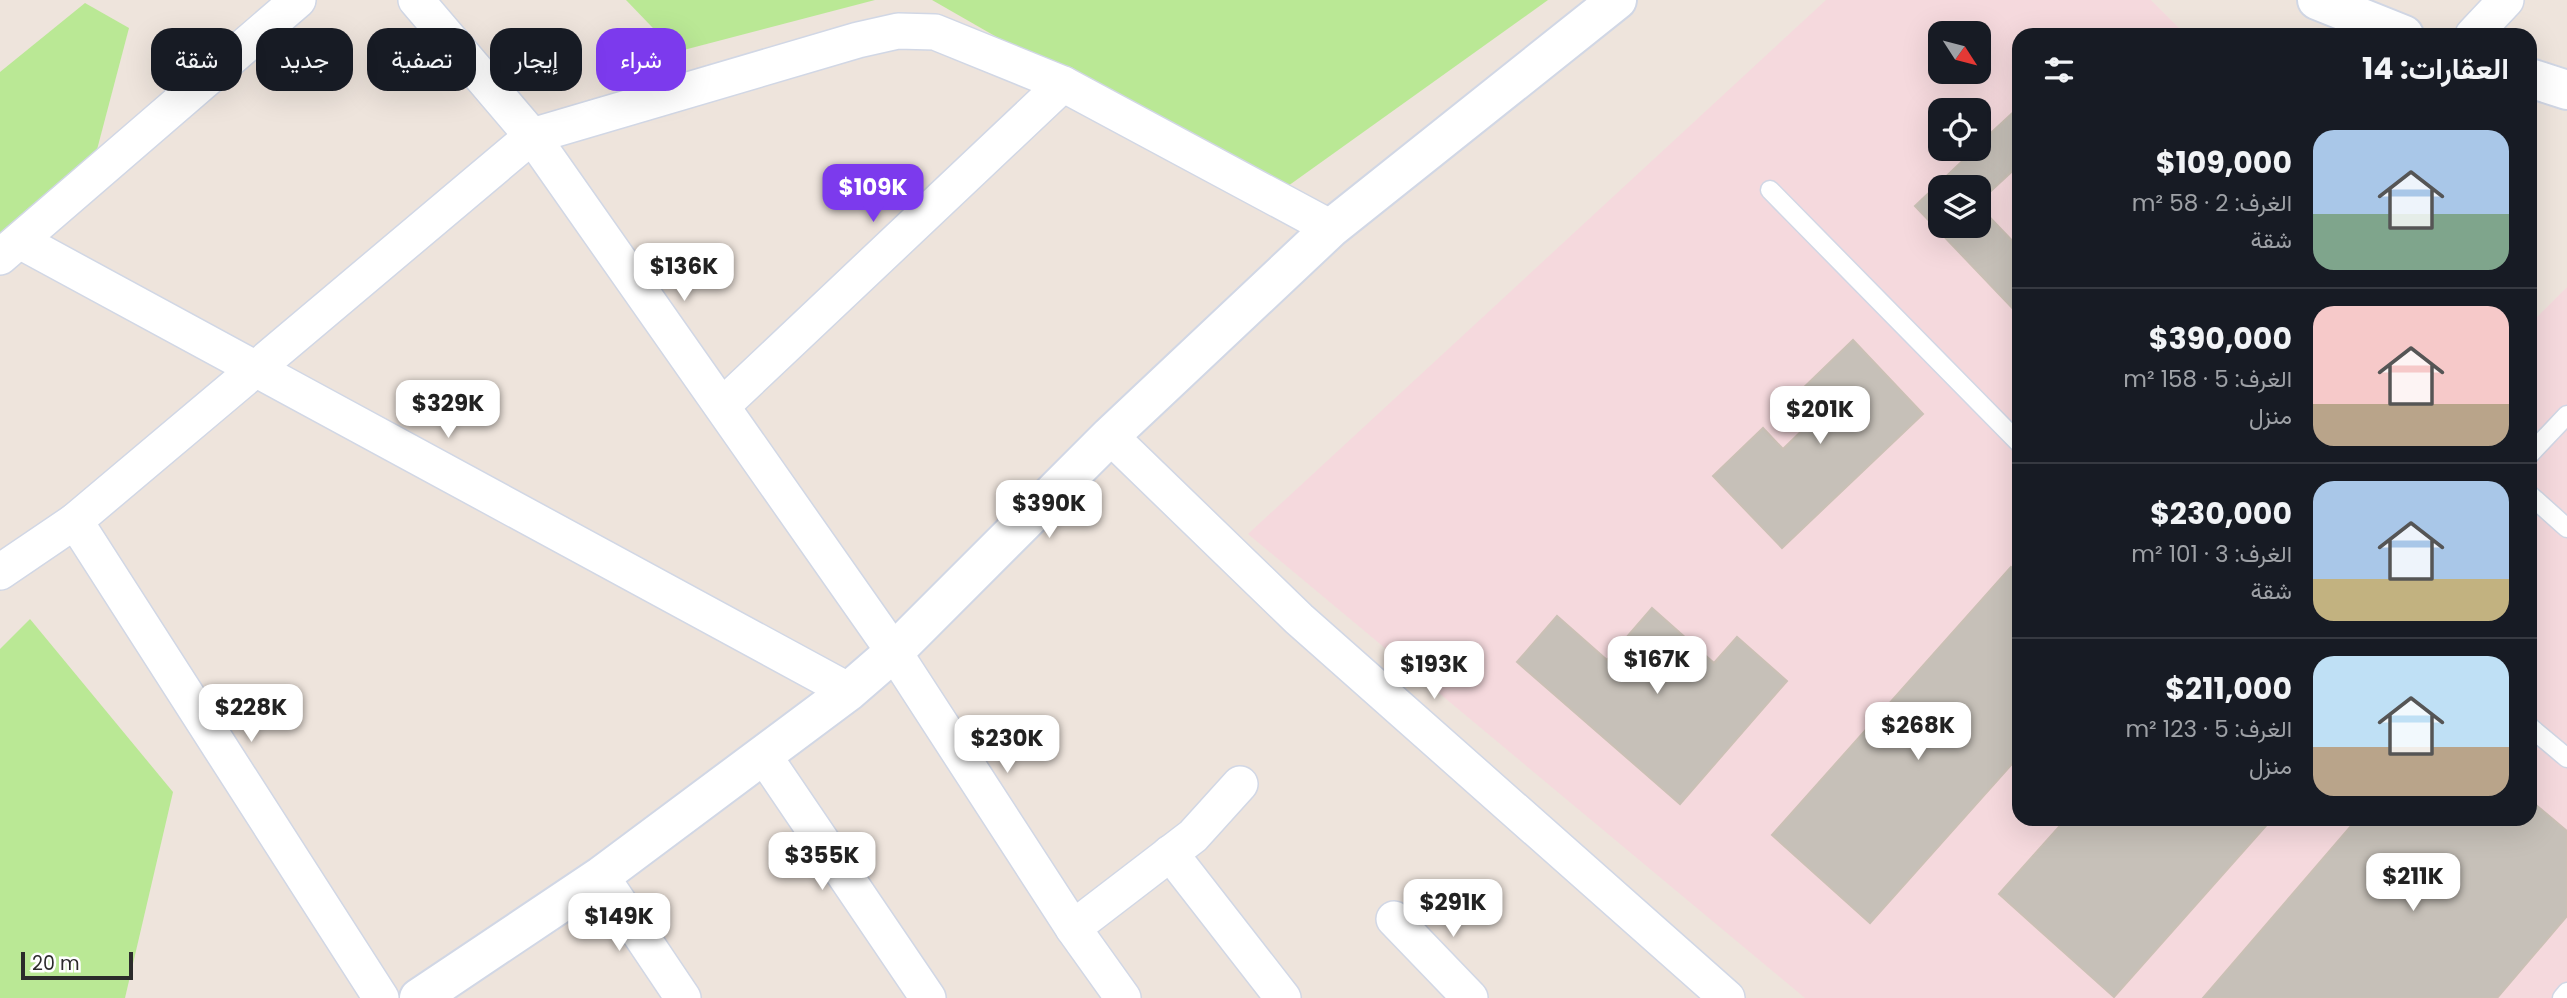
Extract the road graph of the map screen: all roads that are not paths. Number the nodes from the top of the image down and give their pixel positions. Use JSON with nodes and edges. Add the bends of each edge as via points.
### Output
{"nodes":[{"id":1,"x":298,"y":0,"type":"edge"},
{"id":2,"x":416,"y":0,"type":"edge"},
{"id":3,"x":1617,"y":0,"type":"edge"},
{"id":4,"x":2506,"y":0,"type":"edge"},
{"id":5,"x":2326,"y":2,"type":"edge"},
{"id":6,"x":2387,"y":28,"type":"edge"},
{"id":7,"x":2480,"y":28,"type":"edge"},
{"id":8,"x":2537,"y":80,"type":"edge"},
{"id":9,"x":1063,"y":84,"type":"junction"},
{"id":10,"x":2567,"y":90,"type":"edge"},
{"id":11,"x":532,"y":136,"type":"junction"},
{"id":12,"x":1770,"y":190,"type":"dead end"},
{"id":13,"x":1331,"y":228,"type":"junction"},
{"id":14,"x":10,"y":249,"type":"edge"},
{"id":15,"x":258,"y":369,"type":"junction"},
{"id":16,"x":722,"y":406,"type":"junction"},
{"id":17,"x":2567,"y":415,"type":"edge"},
{"id":18,"x":1110,"y":436,"type":"junction"},
{"id":19,"x":2012,"y":436,"type":"edge"},
{"id":20,"x":2537,"y":447,"type":"edge"},
{"id":21,"x":2537,"y":501,"type":"edge"},
{"id":22,"x":75,"y":521,"type":"junction"},
{"id":23,"x":2567,"y":528,"type":"edge"},
{"id":24,"x":0,"y":572,"type":"edge"},
{"id":25,"x":894,"y":652,"type":"junction"},
{"id":26,"x":849,"y":691,"type":"junction"},
{"id":27,"x":2537,"y":733,"type":"edge"},
{"id":28,"x":764,"y":755,"type":"junction"},
{"id":29,"x":2567,"y":758,"type":"edge"},
{"id":30,"x":1240,"y":783,"type":"dead end"},
{"id":31,"x":1170,"y":853,"type":"junction"},
{"id":32,"x":601,"y":876,"type":"junction"},
{"id":33,"x":1394,"y":919,"type":"dead end"},
{"id":34,"x":1073,"y":928,"type":"junction"},
{"id":35,"x":2567,"y":992,"type":"edge"},
{"id":36,"x":381,"y":998,"type":"edge"},
{"id":37,"x":419,"y":998,"type":"edge"},
{"id":38,"x":683,"y":998,"type":"edge"},
{"id":39,"x":928,"y":998,"type":"edge"},
{"id":40,"x":1123,"y":998,"type":"edge"},
{"id":41,"x":1283,"y":998,"type":"edge"},
{"id":42,"x":1471,"y":998,"type":"edge"},
{"id":43,"x":1727,"y":998,"type":"edge"},
{"id":44,"x":2562,"y":998,"type":"edge"}],
"edges":[{"from":1,"to":14,"type":"street"},
{"from":2,"to":11,"type":"street"},
{"from":3,"to":13,"type":"main road"},
{"from":4,"to":7,"type":"street"},
{"from":5,"to":6,"type":"main road"},
{"from":8,"to":10,"type":"main road"},
{"from":9,"to":11,"type":"street","via":[[935,32],[898,31]]},
{"from":9,"to":13,"type":"street"},
{"from":9,"to":16,"type":"street"},
{"from":11,"to":15,"type":"street"},
{"from":11,"to":16,"type":"street"},
{"from":12,"to":19,"type":"lane"},
{"from":13,"to":18,"type":"main road"},
{"from":14,"to":15,"type":"street"},
{"from":15,"to":22,"type":"street"},
{"from":15,"to":26,"type":"street"},
{"from":16,"to":25,"type":"street"},
{"from":17,"to":20,"type":"lane"},
{"from":18,"to":25,"type":"main road"},
{"from":18,"to":43,"type":"street","via":[[1299,619]]},
{"from":21,"to":23,"type":"lane"},
{"from":22,"to":24,"type":"street"},
{"from":22,"to":36,"type":"street"},
{"from":25,"to":26,"type":"main road"},
{"from":25,"to":34,"type":"street"},
{"from":26,"to":28,"type":"main road"},
{"from":27,"to":29,"type":"lane"},
{"from":28,"to":32,"type":"main road"},
{"from":28,"to":39,"type":"street"},
{"from":30,"to":31,"type":"street","via":[[1192,836]]},
{"from":31,"to":34,"type":"street"},
{"from":31,"to":41,"type":"street"},
{"from":32,"to":37,"type":"main road"},
{"from":32,"to":38,"type":"street"},
{"from":33,"to":42,"type":"street"},
{"from":34,"to":40,"type":"street"},
{"from":35,"to":44,"type":"lane"}]}
